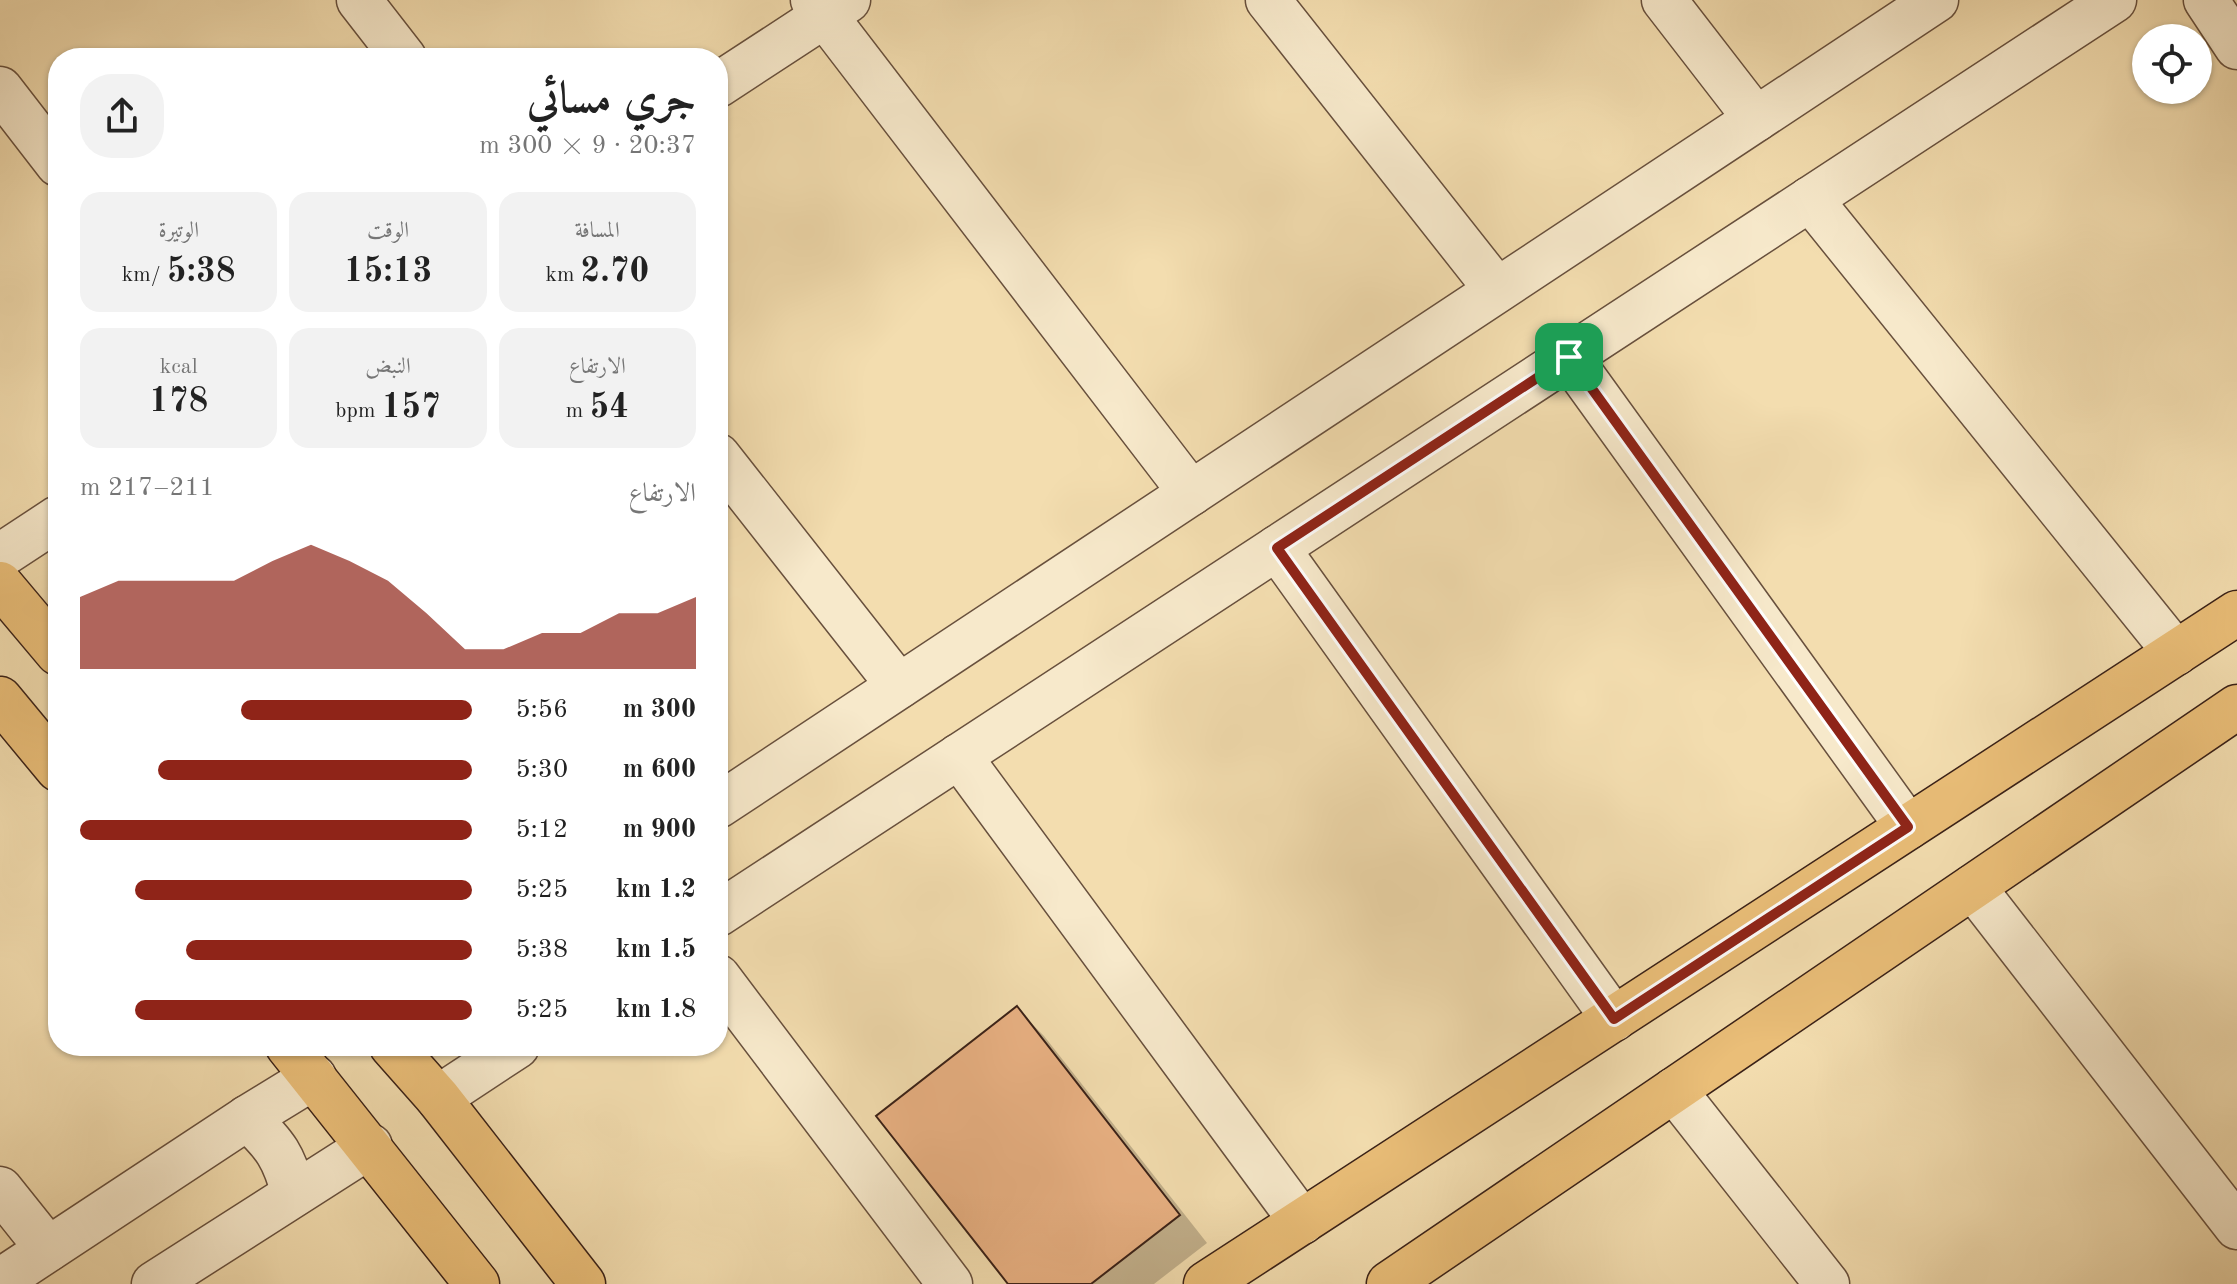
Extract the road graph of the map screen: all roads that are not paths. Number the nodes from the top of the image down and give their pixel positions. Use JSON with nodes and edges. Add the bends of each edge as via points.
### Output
{"nodes":[{"id":1,"x":359,"y":0,"type":"edge"},
{"id":2,"x":1268,"y":0,"type":"edge"},
{"id":3,"x":1664,"y":0,"type":"edge"},
{"id":4,"x":1936,"y":0,"type":"edge"},
{"id":5,"x":2114,"y":0,"type":"edge"},
{"id":6,"x":2206,"y":0,"type":"edge"},
{"id":7,"x":828,"y":5,"type":"edge"},
{"id":8,"x":2237,"y":47,"type":"edge"},
{"id":9,"x":396,"y":48,"type":"edge"},
{"id":10,"x":728,"y":78,"type":"edge"},
{"id":11,"x":0,"y":89,"type":"edge"},
{"id":12,"x":1756,"y":119,"type":"junction"},
{"id":13,"x":48,"y":151,"type":"edge"},
{"id":14,"x":1810,"y":199,"type":"junction"},
{"id":15,"x":1497,"y":290,"type":"junction"},
{"id":16,"x":1569,"y":357,"type":"junction"},
{"id":17,"x":728,"y":469,"type":"edge"},
{"id":18,"x":1191,"y":493,"type":"junction"},
{"id":19,"x":48,"y":525,"type":"edge"},
{"id":20,"x":1277,"y":548,"type":"junction"},
{"id":21,"x":0,"y":556,"type":"edge"},
{"id":22,"x":0,"y":584,"type":"edge"},
{"id":23,"x":2237,"y":613,"type":"edge"},
{"id":24,"x":48,"y":641,"type":"edge"},
{"id":25,"x":2176,"y":653,"type":"junction"},
{"id":26,"x":899,"y":686,"type":"junction"},
{"id":27,"x":0,"y":699,"type":"edge"},
{"id":28,"x":2237,"y":707,"type":"edge"},
{"id":29,"x":959,"y":756,"type":"junction"},
{"id":30,"x":48,"y":757,"type":"edge"},
{"id":31,"x":728,"y":799,"type":"edge"},
{"id":32,"x":1908,"y":827,"type":"junction"},
{"id":33,"x":1973,"y":887,"type":"junction"},
{"id":34,"x":728,"y":907,"type":"edge"},
{"id":35,"x":728,"y":990,"type":"edge"},
{"id":36,"x":1614,"y":1019,"type":"junction"},
{"id":37,"x":401,"y":1056,"type":"edge"},
{"id":38,"x":502,"y":1056,"type":"edge"},
{"id":39,"x":301,"y":1062,"type":"edge"},
{"id":40,"x":1674,"y":1090,"type":"junction"},
{"id":41,"x":438,"y":1098,"type":"junction"},
{"id":42,"x":247,"y":1118,"type":"junction"},
{"id":43,"x":370,"y":1146,"type":"junction"},
{"id":44,"x":0,"y":1189,"type":"edge"},
{"id":45,"x":294,"y":1194,"type":"junction"},
{"id":46,"x":1302,"y":1222,"type":"junction"},
{"id":47,"x":2237,"y":1227,"type":"edge"},
{"id":48,"x":48,"y":1249,"type":"junction"},
{"id":49,"x":0,"y":1281,"type":"edge"},
{"id":50,"x":154,"y":1284,"type":"edge"},
{"id":51,"x":477,"y":1284,"type":"edge"},
{"id":52,"x":583,"y":1284,"type":"edge"},
{"id":53,"x":950,"y":1284,"type":"edge"},
{"id":54,"x":1206,"y":1284,"type":"edge"},
{"id":55,"x":1389,"y":1284,"type":"edge"},
{"id":56,"x":1827,"y":1284,"type":"edge"}],
"edges":[{"from":1,"to":9,"type":"street"},
{"from":2,"to":15,"type":"street"},
{"from":3,"to":12,"type":"street"},
{"from":4,"to":12,"type":"street"},
{"from":5,"to":14,"type":"street"},
{"from":6,"to":8,"type":"street"},
{"from":7,"to":10,"type":"street"},
{"from":7,"to":18,"type":"street"},
{"from":11,"to":13,"type":"street"},
{"from":12,"to":15,"type":"street"},
{"from":14,"to":16,"type":"street"},
{"from":14,"to":25,"type":"street"},
{"from":15,"to":18,"type":"street"},
{"from":16,"to":20,"type":"street"},
{"from":16,"to":32,"type":"street"},
{"from":17,"to":26,"type":"street"},
{"from":18,"to":26,"type":"street"},
{"from":19,"to":21,"type":"street"},
{"from":20,"to":29,"type":"street"},
{"from":20,"to":36,"type":"street"},
{"from":22,"to":24,"type":"main road"},
{"from":23,"to":25,"type":"main road"},
{"from":25,"to":32,"type":"main road"},
{"from":26,"to":31,"type":"street"},
{"from":27,"to":30,"type":"main road"},
{"from":28,"to":33,"type":"main road"},
{"from":29,"to":34,"type":"street"},
{"from":29,"to":46,"type":"street"},
{"from":32,"to":36,"type":"main road"},
{"from":33,"to":40,"type":"main road"},
{"from":33,"to":47,"type":"street"},
{"from":35,"to":53,"type":"street"},
{"from":36,"to":46,"type":"main road"},
{"from":37,"to":41,"type":"main road"},
{"from":38,"to":41,"type":"street"},
{"from":39,"to":42,"type":"street"},
{"from":39,"to":43,"type":"main road"},
{"from":40,"to":55,"type":"main road"},
{"from":40,"to":56,"type":"street"},
{"from":41,"to":52,"type":"main road"},
{"from":42,"to":45,"type":"street","via":[[272,1141]]},
{"from":42,"to":48,"type":"street"},
{"from":43,"to":45,"type":"street"},
{"from":43,"to":51,"type":"main road"},
{"from":44,"to":48,"type":"street"},
{"from":45,"to":50,"type":"street"},
{"from":46,"to":54,"type":"main road"},
{"from":48,"to":49,"type":"street"}]}
